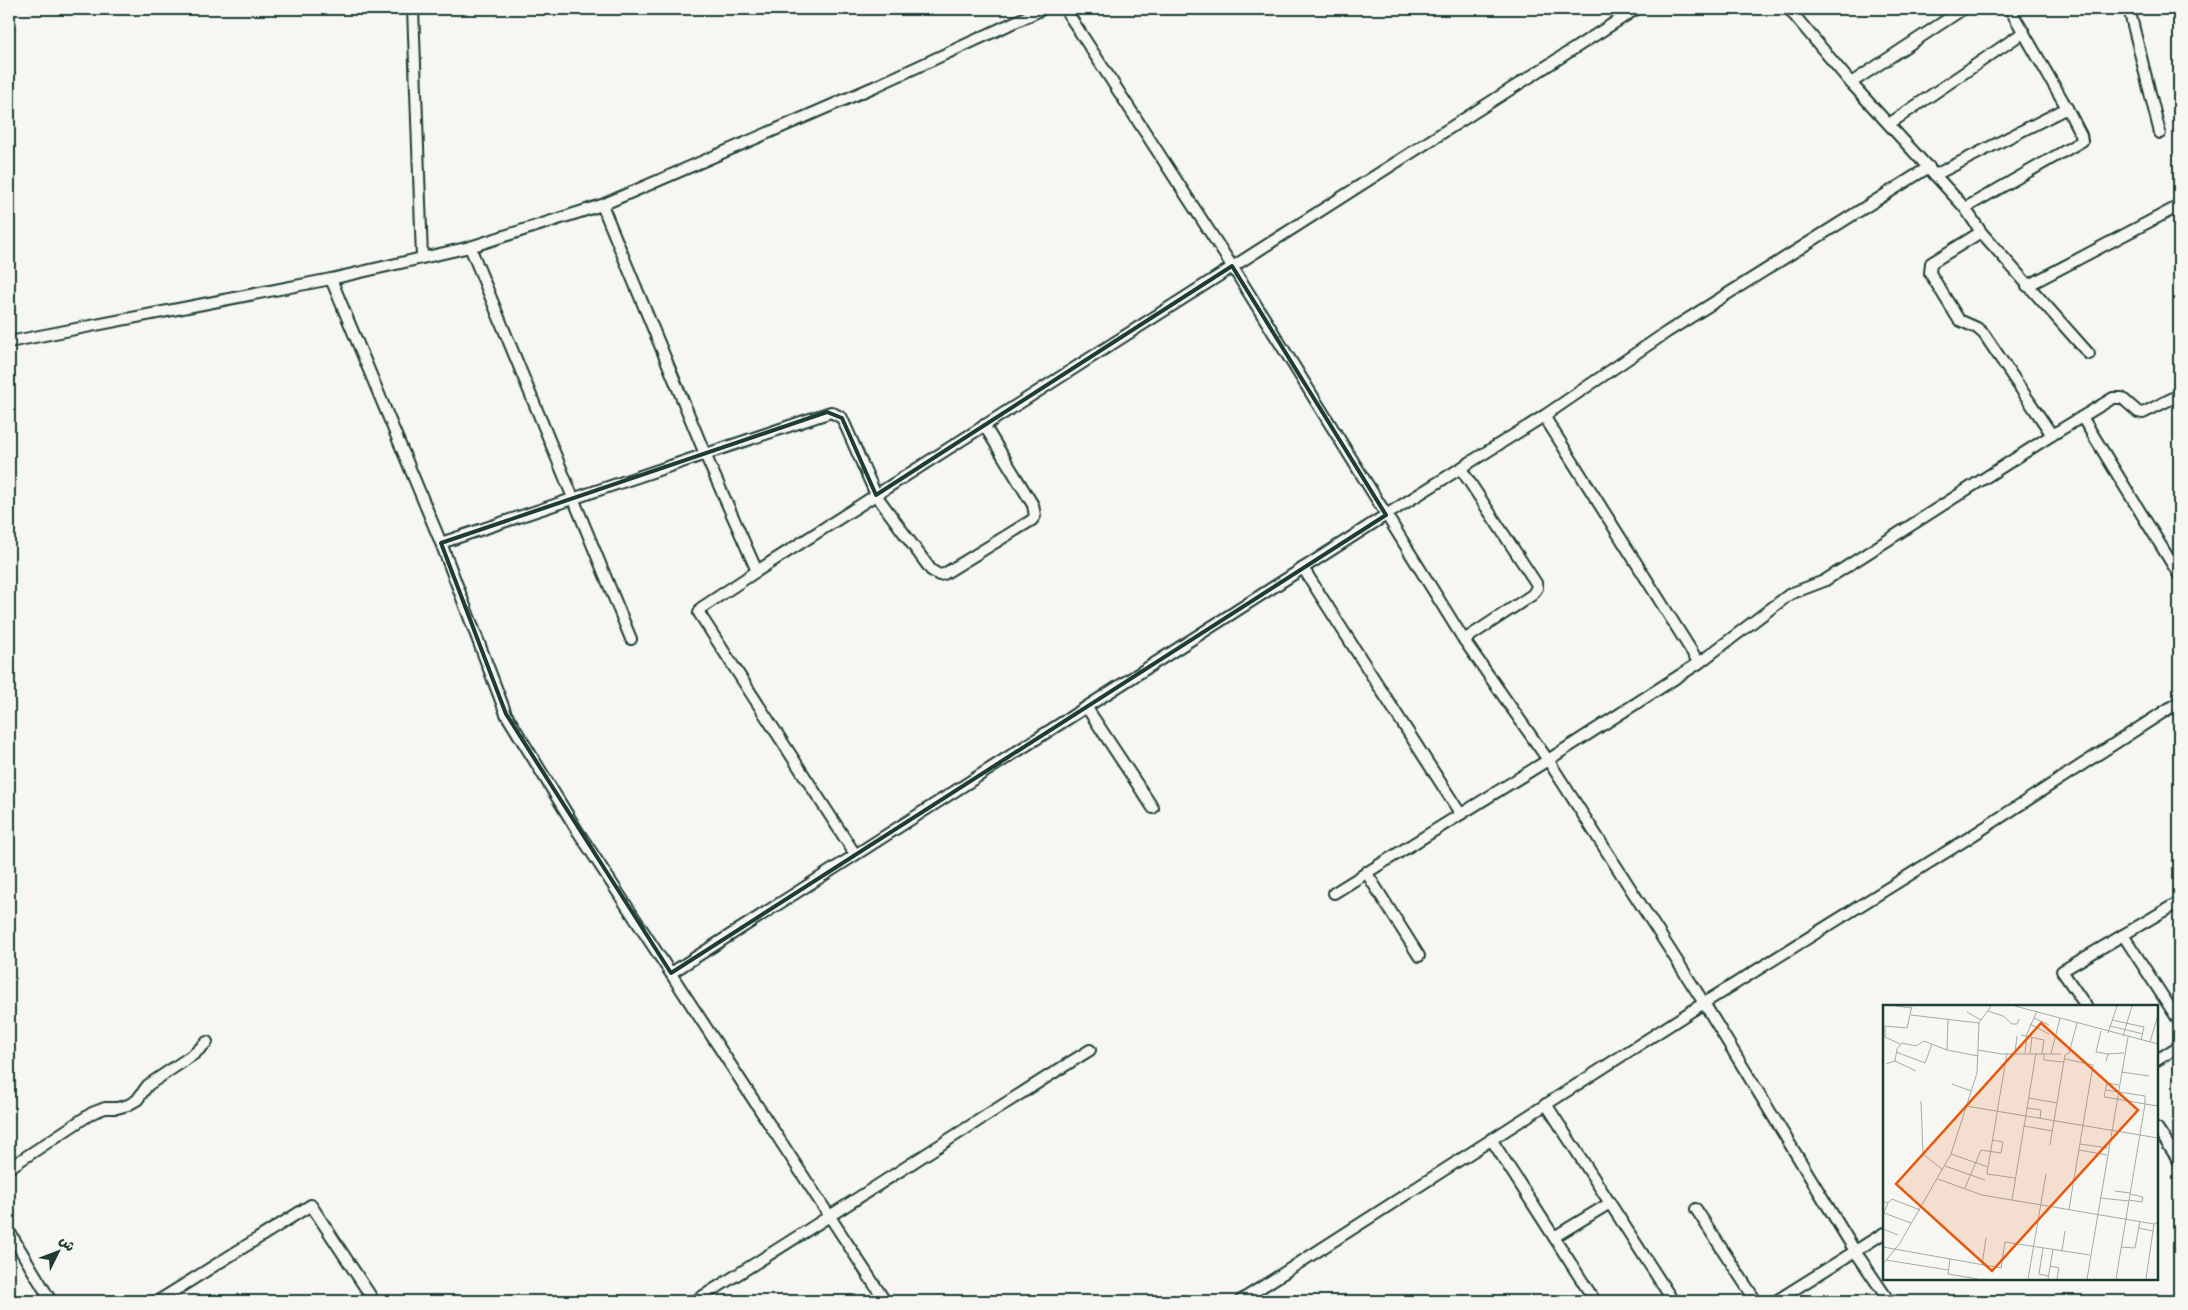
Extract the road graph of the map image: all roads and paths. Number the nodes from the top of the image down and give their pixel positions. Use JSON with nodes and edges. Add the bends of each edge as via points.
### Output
{"nodes":[{"id":1,"x":413,"y":9,"type":"edge"},
{"id":2,"x":1043,"y":9,"type":"edge"},
{"id":3,"x":1065,"y":9,"type":"edge"},
{"id":4,"x":1636,"y":9,"type":"edge"},
{"id":5,"x":1789,"y":9,"type":"edge"},
{"id":6,"x":1963,"y":9,"type":"edge"},
{"id":7,"x":2010,"y":9,"type":"edge"},
{"id":8,"x":2129,"y":9,"type":"edge"},
{"id":9,"x":2024,"y":32,"type":"junction"},
{"id":10,"x":1851,"y":83,"type":"junction"},
{"id":11,"x":2067,"y":108,"type":"junction"},
{"id":12,"x":1889,"y":124,"type":"junction"},
{"id":13,"x":2160,"y":133,"type":"dead end"},
{"id":14,"x":1932,"y":171,"type":"junction"},
{"id":15,"x":602,"y":205,"type":"junction"},
{"id":16,"x":2179,"y":206,"type":"edge"},
{"id":17,"x":1965,"y":208,"type":"junction"},
{"id":18,"x":1981,"y":232,"type":"junction"},
{"id":19,"x":470,"y":247,"type":"junction"},
{"id":20,"x":422,"y":257,"type":"junction"},
{"id":21,"x":1232,"y":266,"type":"junction"},
{"id":22,"x":330,"y":279,"type":"junction"},
{"id":23,"x":2027,"y":286,"type":"junction"},
{"id":24,"x":9,"y":342,"type":"edge"},
{"id":25,"x":2089,"y":354,"type":"dead end"},
{"id":26,"x":2179,"y":395,"type":"edge"},
{"id":27,"x":1544,"y":416,"type":"junction"},
{"id":28,"x":2082,"y":417,"type":"junction"},
{"id":29,"x":984,"y":425,"type":"junction"},
{"id":30,"x":2052,"y":435,"type":"junction"},
{"id":31,"x":705,"y":454,"type":"junction"},
{"id":32,"x":1461,"y":469,"type":"junction"},
{"id":33,"x":876,"y":495,"type":"junction"},
{"id":34,"x":573,"y":500,"type":"junction"},
{"id":35,"x":1386,"y":515,"type":"junction"},
{"id":36,"x":441,"y":543,"type":"junction"},
{"id":37,"x":1303,"y":568,"type":"junction"},
{"id":38,"x":757,"y":571,"type":"junction"},
{"id":39,"x":2179,"y":575,"type":"edge"},
{"id":40,"x":631,"y":638,"type":"dead end"},
{"id":41,"x":1464,"y":640,"type":"junction"},
{"id":42,"x":1698,"y":663,"type":"junction"},
{"id":43,"x":2179,"y":702,"type":"edge"},
{"id":44,"x":1087,"y":708,"type":"junction"},
{"id":45,"x":1548,"y":760,"type":"junction"},
{"id":46,"x":1153,"y":808,"type":"dead end"},
{"id":47,"x":1460,"y":813,"type":"junction"},
{"id":48,"x":855,"y":854,"type":"junction"},
{"id":49,"x":1366,"y":872,"type":"junction"},
{"id":50,"x":1334,"y":893,"type":"dead end"},
{"id":51,"x":2179,"y":902,"type":"edge"},
{"id":52,"x":2124,"y":935,"type":"junction"},
{"id":53,"x":1418,"y":956,"type":"dead end"},
{"id":54,"x":671,"y":973,"type":"junction"},
{"id":55,"x":1704,"y":1003,"type":"junction"},
{"id":56,"x":2085,"y":1005,"type":"edge"},
{"id":57,"x":2179,"y":1021,"type":"edge"},
{"id":58,"x":207,"y":1042,"type":"dead end"},
{"id":59,"x":2179,"y":1046,"type":"edge"},
{"id":60,"x":1090,"y":1050,"type":"dead end"},
{"id":61,"x":2158,"y":1059,"type":"edge"},
{"id":62,"x":1546,"y":1104,"type":"junction"},
{"id":63,"x":2158,"y":1130,"type":"edge"},
{"id":64,"x":1491,"y":1140,"type":"junction"},
{"id":65,"x":2179,"y":1162,"type":"edge"},
{"id":66,"x":9,"y":1168,"type":"edge"},
{"id":67,"x":1610,"y":1203,"type":"junction"},
{"id":68,"x":1696,"y":1209,"type":"dead end"},
{"id":69,"x":831,"y":1216,"type":"junction"},
{"id":70,"x":9,"y":1231,"type":"edge"},
{"id":71,"x":1883,"y":1234,"type":"edge"},
{"id":72,"x":1554,"y":1237,"type":"junction"},
{"id":73,"x":1855,"y":1251,"type":"junction"},
{"id":74,"x":51,"y":1301,"type":"edge"},
{"id":75,"x":158,"y":1301,"type":"edge"},
{"id":76,"x":374,"y":1301,"type":"edge"},
{"id":77,"x":695,"y":1301,"type":"edge"},
{"id":78,"x":885,"y":1301,"type":"edge"},
{"id":79,"x":1240,"y":1301,"type":"edge"},
{"id":80,"x":1595,"y":1301,"type":"edge"},
{"id":81,"x":1673,"y":1301,"type":"edge"},
{"id":82,"x":1756,"y":1301,"type":"edge"},
{"id":83,"x":1776,"y":1301,"type":"edge"},
{"id":84,"x":1889,"y":1301,"type":"edge"}],
"edges":[{"from":1,"to":20,"type":"street"},
{"from":2,"to":15,"type":"street","via":[[876,86]]},
{"from":3,"to":21,"type":"street"},
{"from":4,"to":21,"type":"street"},
{"from":5,"to":10,"type":"street"},
{"from":6,"to":10,"type":"street"},
{"from":7,"to":9,"type":"street"},
{"from":8,"to":13,"type":"street"},
{"from":9,"to":11,"type":"street"},
{"from":9,"to":12,"type":"street"},
{"from":10,"to":12,"type":"street"},
{"from":11,"to":14,"type":"street"},
{"from":11,"to":17,"type":"street","via":[[2081,135],[2082,141],[2078,145]]},
{"from":12,"to":14,"type":"street"},
{"from":14,"to":17,"type":"street"},
{"from":14,"to":27,"type":"street","via":[[1667,332]]},
{"from":15,"to":19,"type":"street"},
{"from":15,"to":31,"type":"street"},
{"from":16,"to":23,"type":"street"},
{"from":17,"to":18,"type":"street"},
{"from":18,"to":23,"type":"street"},
{"from":18,"to":30,"type":"street","via":[[1930,263],[1930,273],[1958,320],[1984,334]]},
{"from":19,"to":20,"type":"street"},
{"from":19,"to":34,"type":"street"},
{"from":20,"to":22,"type":"street"},
{"from":21,"to":29,"type":"street"},
{"from":21,"to":35,"type":"street"},
{"from":22,"to":24,"type":"street"},
{"from":22,"to":36,"type":"street"},
{"from":23,"to":25,"type":"street"},
{"from":26,"to":28,"type":"street","via":[[2140,413],[2118,397]]},
{"from":27,"to":32,"type":"street"},
{"from":27,"to":42,"type":"street"},
{"from":28,"to":30,"type":"street"},
{"from":28,"to":39,"type":"street"},
{"from":29,"to":33,"type":"street"},
{"from":29,"to":33,"type":"street","via":[[1033,504],[1035,516],[1032,520],[940,575],[928,567]]},
{"from":30,"to":42,"type":"street","via":[[1824,581],[1790,594]]},
{"from":31,"to":33,"type":"street","via":[[831,412],[842,418]]},
{"from":31,"to":34,"type":"street"},
{"from":31,"to":38,"type":"street"},
{"from":32,"to":35,"type":"street"},
{"from":32,"to":41,"type":"street","via":[[1537,588],[1532,595]]},
{"from":33,"to":38,"type":"street"},
{"from":34,"to":36,"type":"street"},
{"from":34,"to":40,"type":"street"},
{"from":35,"to":37,"type":"street"},
{"from":35,"to":41,"type":"street"},
{"from":36,"to":54,"type":"street","via":[[506,714],[575,827]]},
{"from":37,"to":44,"type":"street"},
{"from":37,"to":47,"type":"street"},
{"from":38,"to":48,"type":"street","via":[[701,608],[699,613]]},
{"from":41,"to":45,"type":"street"},
{"from":42,"to":45,"type":"street"},
{"from":43,"to":55,"type":"street","via":[[1968,839]]},
{"from":44,"to":46,"type":"street"},
{"from":44,"to":48,"type":"street"},
{"from":45,"to":47,"type":"street"},
{"from":45,"to":55,"type":"street"},
{"from":47,"to":49,"type":"street"},
{"from":48,"to":54,"type":"street"},
{"from":49,"to":50,"type":"street"},
{"from":49,"to":53,"type":"street"},
{"from":51,"to":52,"type":"street"},
{"from":52,"to":56,"type":"street","via":[[2062,972]]},
{"from":52,"to":57,"type":"street"},
{"from":54,"to":69,"type":"street"},
{"from":55,"to":62,"type":"street"},
{"from":55,"to":73,"type":"street"},
{"from":58,"to":66,"type":"street","via":[[148,1085],[136,1100],[128,1105],[92,1113]]},
{"from":59,"to":61,"type":"street"},
{"from":60,"to":69,"type":"street"},
{"from":62,"to":64,"type":"street"},
{"from":62,"to":67,"type":"street"},
{"from":63,"to":65,"type":"street"},
{"from":64,"to":72,"type":"street"},
{"from":64,"to":79,"type":"street"},
{"from":67,"to":72,"type":"street"},
{"from":67,"to":81,"type":"street"},
{"from":68,"to":82,"type":"street"},
{"from":69,"to":77,"type":"street"},
{"from":69,"to":78,"type":"street"},
{"from":70,"to":74,"type":"street"},
{"from":71,"to":73,"type":"street"},
{"from":72,"to":80,"type":"street"},
{"from":73,"to":83,"type":"street"},
{"from":73,"to":84,"type":"street"},
{"from":75,"to":76,"type":"street","via":[[311,1205]]}]}
